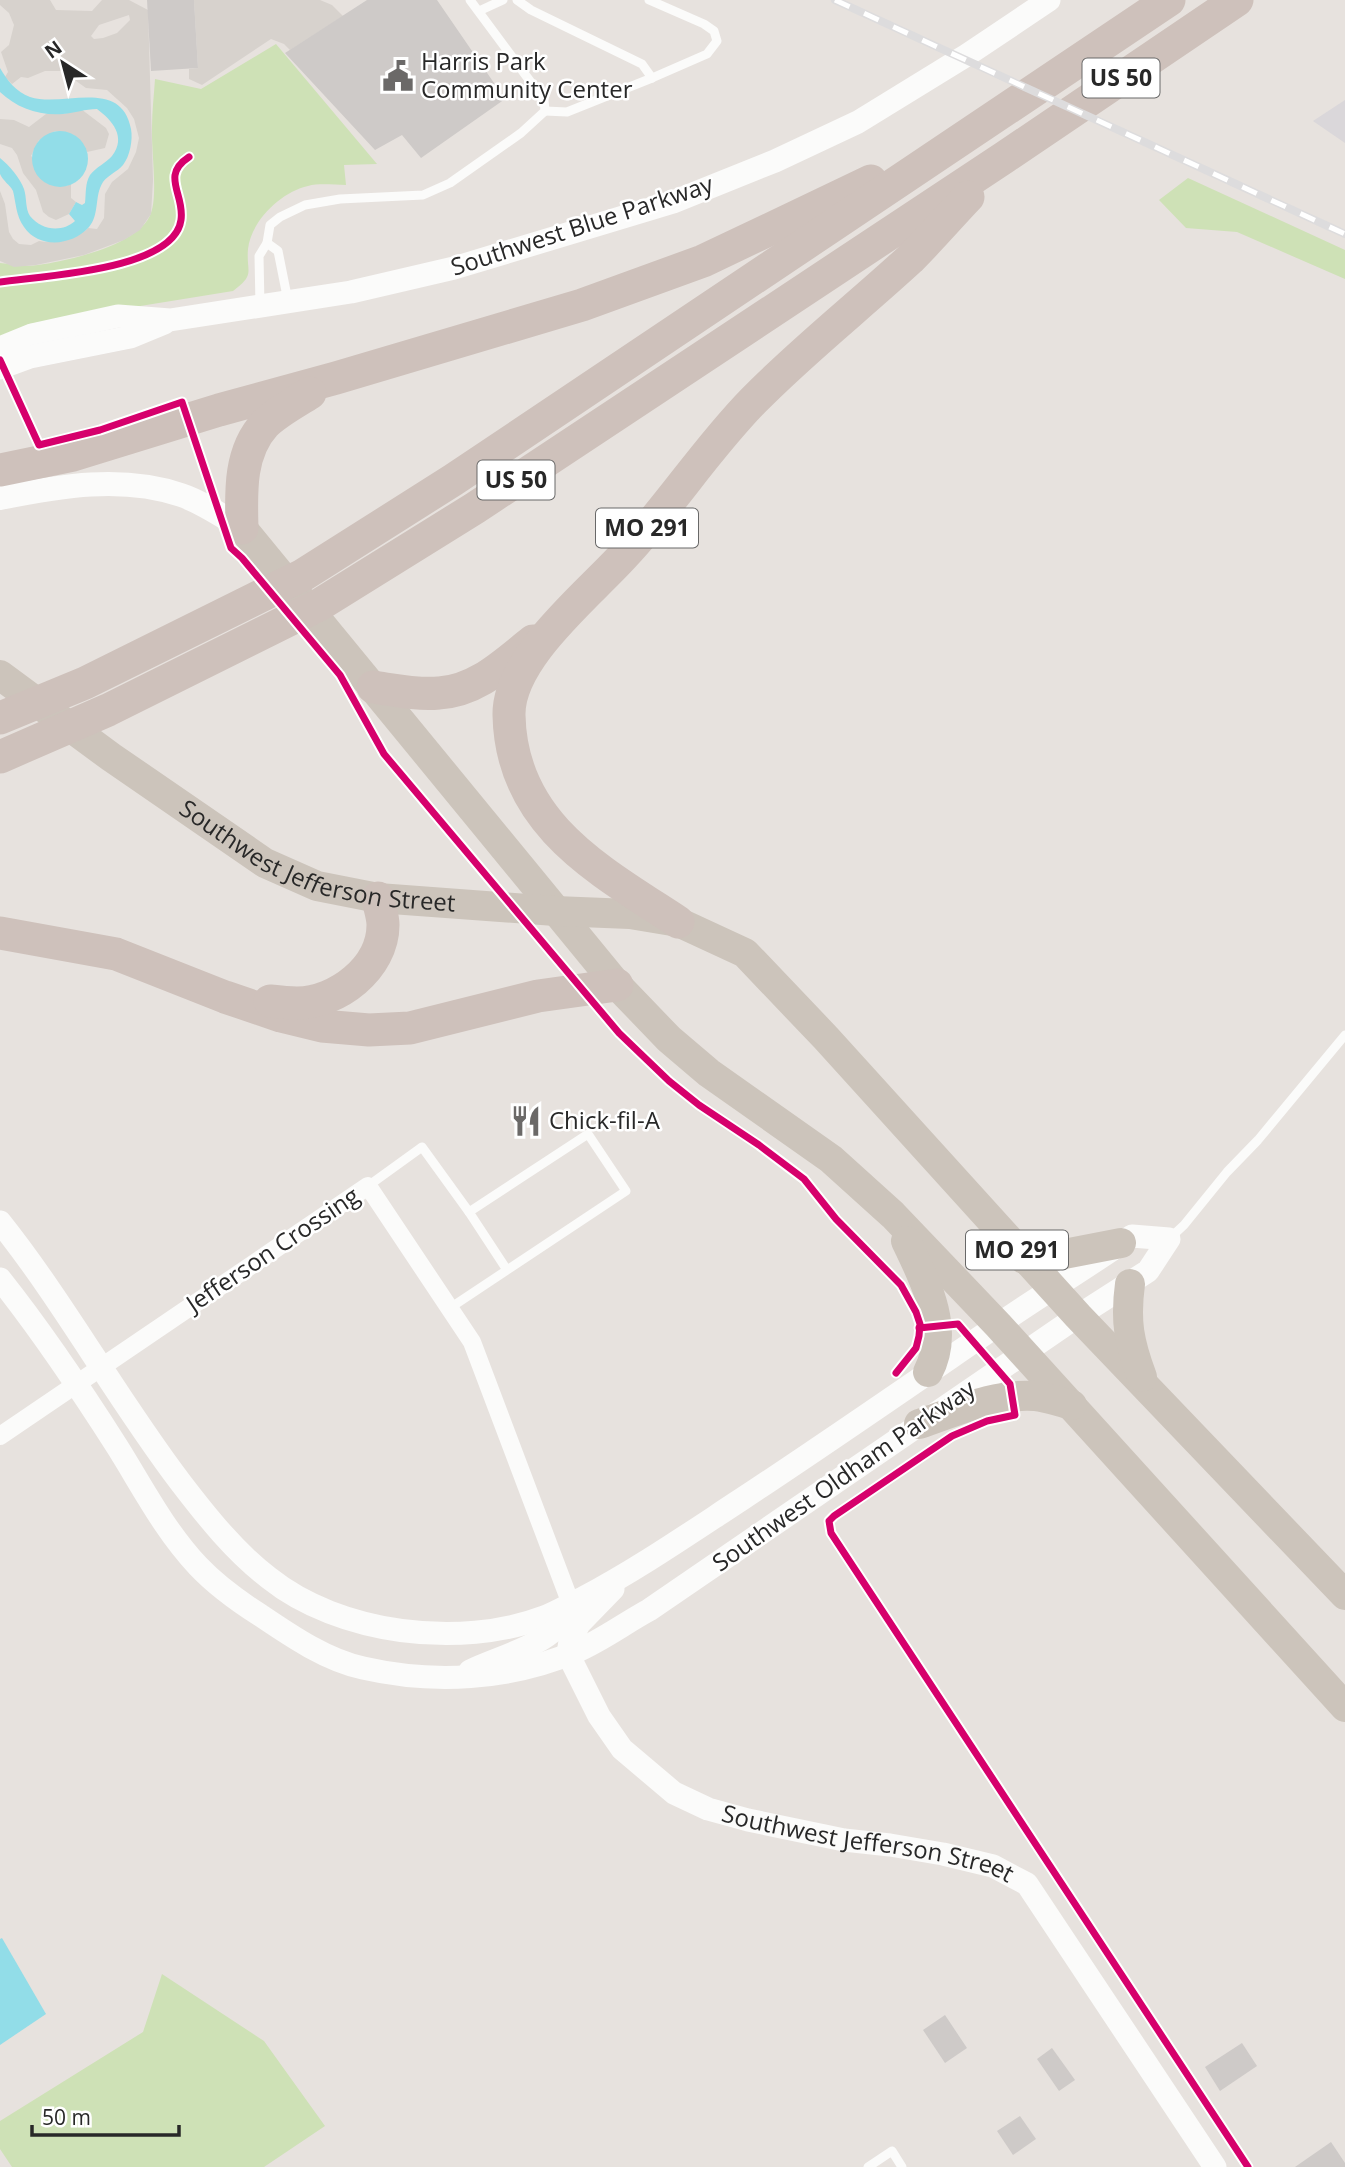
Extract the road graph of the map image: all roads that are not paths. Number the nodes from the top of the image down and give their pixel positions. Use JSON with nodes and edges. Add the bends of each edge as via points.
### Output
{"nodes":[{"id":1,"x":470,"y":0,"type":"edge"},
{"id":2,"x":503,"y":0,"type":"edge"},
{"id":3,"x":517,"y":0,"type":"edge"},
{"id":4,"x":649,"y":0,"type":"edge"},
{"id":5,"x":1049,"y":0,"type":"edge"},
{"id":6,"x":1169,"y":0,"type":"edge"},
{"id":7,"x":1237,"y":0,"type":"edge"},
{"id":8,"x":479,"y":11,"type":"junction"},
{"id":9,"x":652,"y":78,"type":"junction"},
{"id":10,"x":545,"y":111,"type":"junction"},
{"id":11,"x":977,"y":131,"type":"junction"},
{"id":12,"x":1006,"y":157,"type":"junction"},
{"id":13,"x":267,"y":243,"type":"junction"},
{"id":14,"x":289,"y":303,"type":"junction"},
{"id":15,"x":260,"y":308,"type":"junction"},
{"id":16,"x":170,"y":320,"type":"junction"},
{"id":17,"x":0,"y":348,"type":"edge"},
{"id":18,"x":0,"y":369,"type":"edge"},
{"id":19,"x":336,"y":378,"type":"junction"},
{"id":20,"x":0,"y":470,"type":"edge"},
{"id":21,"x":0,"y":498,"type":"edge"},
{"id":22,"x":249,"y":536,"type":"junction"},
{"id":23,"x":565,"y":615,"type":"junction"},
{"id":24,"x":3,"y":677,"type":"edge"},
{"id":25,"x":365,"y":677,"type":"junction"},
{"id":26,"x":0,"y":718,"type":"edge"},
{"id":27,"x":0,"y":757,"type":"edge"},
{"id":28,"x":377,"y":898,"type":"junction"},
{"id":29,"x":555,"y":911,"type":"junction"},
{"id":30,"x":678,"y":922,"type":"junction"},
{"id":31,"x":0,"y":933,"type":"edge"},
{"id":32,"x":618,"y":985,"type":"junction"},
{"id":33,"x":225,"y":997,"type":"junction"},
{"id":34,"x":1345,"y":1035,"type":"edge"},
{"id":35,"x":368,"y":1186,"type":"junction"},
{"id":36,"x":469,"y":1212,"type":"junction"},
{"id":37,"x":893,"y":1215,"type":"junction"},
{"id":38,"x":0,"y":1222,"type":"edge"},
{"id":39,"x":1169,"y":1239,"type":"junction"},
{"id":40,"x":1121,"y":1243,"type":"junction"},
{"id":41,"x":1024,"y":1259,"type":"junction"},
{"id":42,"x":507,"y":1270,"type":"junction"},
{"id":43,"x":0,"y":1279,"type":"edge"},
{"id":44,"x":1129,"y":1284,"type":"junction"},
{"id":45,"x":1052,"y":1288,"type":"junction"},
{"id":46,"x":450,"y":1308,"type":"junction"},
{"id":47,"x":1078,"y":1316,"type":"junction"},
{"id":48,"x":998,"y":1325,"type":"junction"},
{"id":49,"x":1024,"y":1353,"type":"junction"},
{"id":50,"x":101,"y":1368,"type":"junction"},
{"id":51,"x":928,"y":1372,"type":"junction"},
{"id":52,"x":76,"y":1385,"type":"junction"},
{"id":53,"x":1146,"y":1387,"type":"junction"},
{"id":54,"x":1072,"y":1405,"type":"junction"},
{"id":55,"x":919,"y":1424,"type":"junction"},
{"id":56,"x":0,"y":1436,"type":"edge"},
{"id":57,"x":631,"y":1571,"type":"junction"},
{"id":58,"x":1345,"y":1595,"type":"edge"},
{"id":59,"x":571,"y":1604,"type":"junction"},
{"id":60,"x":568,"y":1654,"type":"junction"},
{"id":61,"x":454,"y":1678,"type":"junction"},
{"id":62,"x":1345,"y":1707,"type":"edge"},
{"id":63,"x":868,"y":2167,"type":"edge"},
{"id":64,"x":902,"y":2167,"type":"edge"},
{"id":65,"x":1215,"y":2167,"type":"edge"}],
"edges":[{"from":1,"to":8,"type":"lane"},
{"from":2,"to":8,"type":"lane"},
{"from":3,"to":9,"type":"lane","via":[[642,64]]},
{"from":4,"to":9,"type":"lane","via":[[704,24],[714,31],[717,41],[707,54]]},
{"from":5,"to":14,"type":"street","name":"Southwest Blue Parkway","via":[[858,122],[673,202],[454,268]]},
{"from":6,"to":11,"type":"highway","number":"US 50"},
{"from":7,"to":12,"type":"highway","number":"US 50"},
{"from":8,"to":10,"type":"lane","via":[[544,100]]},
{"from":9,"to":10,"type":"lane","via":[[567,112]]},
{"from":10,"to":13,"type":"lane","via":[[450,183],[423,195],[305,205],[270,225]]},
{"from":11,"to":19,"type":"highway","via":[[703,261],[582,305]]},
{"from":11,"to":26,"type":"highway","number":"US 50","via":[[303,575],[85,683]]},
{"from":12,"to":23,"type":"highway","number":"MO 291","via":[[912,257],[752,402],[625,555]]},
{"from":12,"to":27,"type":"highway","number":"US 50","via":[[486,500],[318,605],[108,710]]},
{"from":13,"to":14,"type":"lane","via":[[278,251]]},
{"from":13,"to":15,"type":"lane","via":[[259,256]]},
{"from":14,"to":15,"type":"street","name":"Southwest Blue Parkway"},
{"from":15,"to":16,"type":"street","name":"Southwest Blue Parkway"},
{"from":16,"to":17,"type":"street","name":"Southwest Blue Parkway","via":[[118,316],[32,335]]},
{"from":16,"to":18,"type":"street","name":"Southwest Blue Parkway","via":[[130,337],[30,358]]},
{"from":19,"to":20,"type":"highway","via":[[73,455]]},
{"from":19,"to":22,"type":"highway","via":[[265,425],[248,454],[243,472]]},
{"from":21,"to":22,"type":"main road","via":[[122,482],[182,495]]},
{"from":22,"to":25,"type":"highway","number":"MO 291"},
{"from":23,"to":25,"type":"highway","number":"MO 291","via":[[488,677],[460,689],[438,693]]},
{"from":23,"to":30,"type":"highway","number":"MO 291","via":[[524,665],[509,712],[512,743],[525,787],[554,831],[593,866]]},
{"from":24,"to":28,"type":"highway","name":"Southwest Jefferson Street","via":[[265,863],[317,886]]},
{"from":25,"to":29,"type":"highway","number":"MO 291"},
{"from":28,"to":29,"type":"highway","name":"Southwest Jefferson Street"},
{"from":28,"to":33,"type":"highway","via":[[383,924],[380,942],[373,961],[354,982],[299,1003]]},
{"from":29,"to":30,"type":"highway","name":"Southwest Jefferson Street","via":[[630,914]]},
{"from":29,"to":32,"type":"highway","number":"MO 291"},
{"from":30,"to":41,"type":"highway","number":"MO 291","via":[[745,953]]},
{"from":31,"to":33,"type":"highway","via":[[116,954]]},
{"from":32,"to":33,"type":"highway","via":[[538,996],[410,1028],[369,1030],[322,1026]]},
{"from":32,"to":37,"type":"highway","number":"MO 291","via":[[669,1040],[831,1159]]},
{"from":34,"to":39,"type":"lane"},
{"from":35,"to":36,"type":"lane","via":[[422,1147]]},
{"from":35,"to":46,"type":"street","name":"Jefferson Crossing"},
{"from":35,"to":50,"type":"street","name":"Jefferson Crossing"},
{"from":36,"to":42,"type":"lane"},
{"from":36,"to":42,"type":"lane","via":[[588,1134],[619,1179],[626,1191]]},
{"from":37,"to":48,"type":"highway","number":"MO 291"},
{"from":37,"to":51,"type":"highway","via":[[936,1317],[938,1349]]},
{"from":38,"to":50,"type":"street","name":"Southwest Oldham Parkway"},
{"from":39,"to":40,"type":"street","name":"Southwest Oldham Parkway","via":[[1132,1236]]},
{"from":39,"to":44,"type":"street","name":"Southwest Oldham Parkway","via":[[1148,1271]]},
{"from":40,"to":41,"type":"highway"},
{"from":40,"to":45,"type":"street","name":"Southwest Oldham Parkway"},
{"from":41,"to":45,"type":"highway","number":"MO 291"},
{"from":42,"to":46,"type":"lane"},
{"from":43,"to":52,"type":"street","name":"Southwest Oldham Parkway"},
{"from":44,"to":47,"type":"street","name":"Southwest Oldham Parkway"},
{"from":44,"to":53,"type":"highway","via":[[1129,1343]]},
{"from":45,"to":47,"type":"highway","number":"MO 291"},
{"from":45,"to":48,"type":"street","name":"Southwest Oldham Parkway"},
{"from":46,"to":59,"type":"street","name":"Jefferson Crossing","via":[[472,1342]]},
{"from":47,"to":49,"type":"street","name":"Southwest Oldham Parkway"},
{"from":47,"to":53,"type":"highway","number":"MO 291"},
{"from":48,"to":49,"type":"highway","number":"MO 291"},
{"from":48,"to":51,"type":"street","name":"Southwest Oldham Parkway"},
{"from":49,"to":54,"type":"highway","number":"MO 291"},
{"from":49,"to":55,"type":"street","name":"Southwest Oldham Parkway"},
{"from":50,"to":52,"type":"street","name":"Jefferson Crossing"},
{"from":50,"to":59,"type":"street","name":"Southwest Oldham Parkway","via":[[147,1439],[202,1510],[267,1577],[303,1601],[361,1624],[435,1633],[507,1628]]},
{"from":51,"to":57,"type":"street","name":"Southwest Oldham Parkway"},
{"from":52,"to":56,"type":"street","name":"Jefferson Crossing"},
{"from":52,"to":61,"type":"street","name":"Southwest Oldham Parkway","via":[[171,1533],[198,1567],[237,1600],[319,1651],[361,1668]]},
{"from":53,"to":58,"type":"highway","number":"MO 291"},
{"from":54,"to":55,"type":"highway","via":[[1032,1395],[1007,1398]]},
{"from":54,"to":62,"type":"highway","number":"MO 291"},
{"from":55,"to":60,"type":"street","name":"Southwest Oldham Parkway","via":[[649,1609]]},
{"from":57,"to":59,"type":"street","name":"Southwest Oldham Parkway"},
{"from":57,"to":60,"type":"street","via":[[579,1624]]},
{"from":59,"to":61,"type":"street","via":[[566,1618],[544,1638]]},
{"from":60,"to":61,"type":"street","name":"Southwest Oldham Parkway","via":[[520,1670]]},
{"from":60,"to":65,"type":"street","name":"Southwest Jefferson Street","via":[[599,1716],[622,1749],[674,1793],[748,1820],[993,1866],[1027,1884]]},
{"from":63,"to":64,"type":"lane","via":[[892,2151]]}]}
